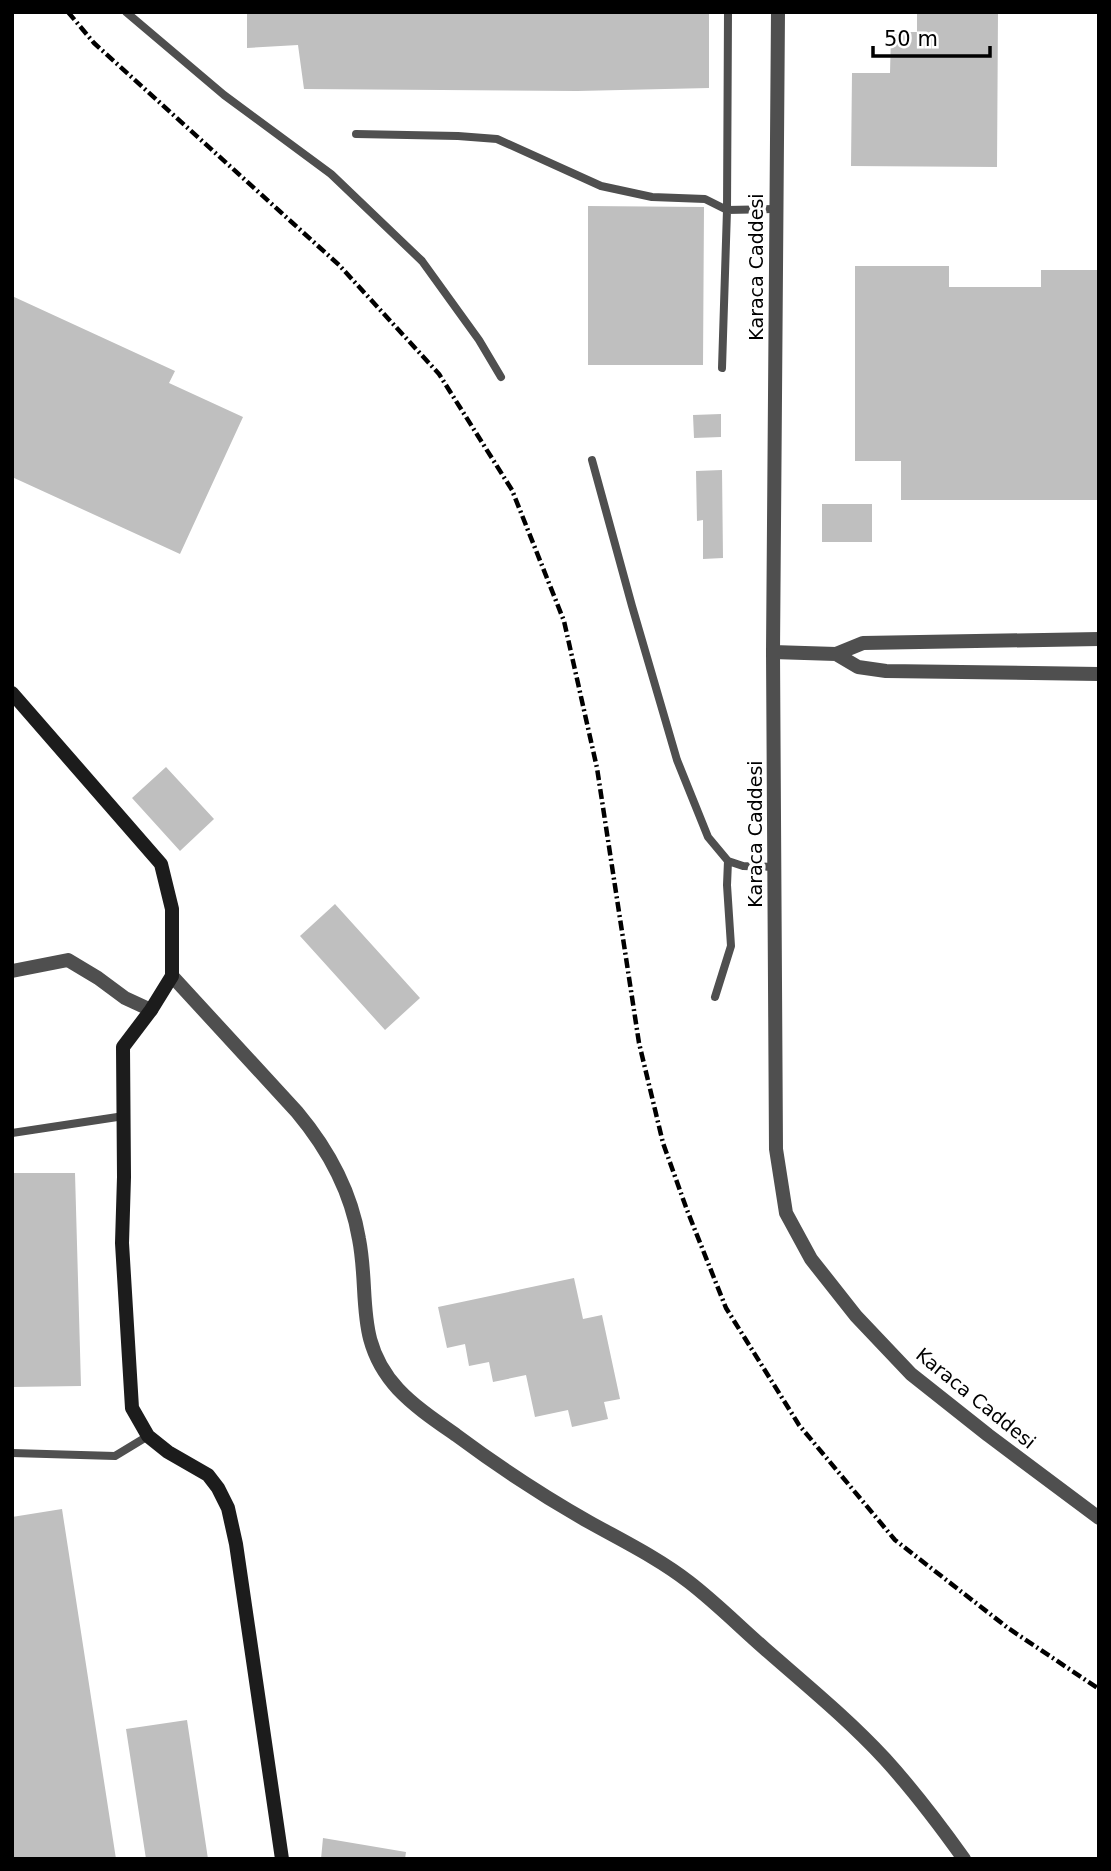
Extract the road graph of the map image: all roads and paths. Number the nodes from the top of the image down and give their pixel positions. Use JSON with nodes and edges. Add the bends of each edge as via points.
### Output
{"nodes":[{"id":1,"x":126,"y":12,"type":"edge"},
{"id":2,"x":729,"y":12,"type":"edge"},
{"id":3,"x":778,"y":12,"type":"edge"},
{"id":4,"x":356,"y":134,"type":"dead end"},
{"id":5,"x":775,"y":209,"type":"junction"},
{"id":6,"x":727,"y":210,"type":"junction"},
{"id":7,"x":722,"y":368,"type":"dead end"},
{"id":8,"x":501,"y":377,"type":"dead end"},
{"id":9,"x":592,"y":460,"type":"dead end"},
{"id":10,"x":1099,"y":639,"type":"edge"},
{"id":11,"x":773,"y":652,"type":"junction"},
{"id":12,"x":836,"y":654,"type":"junction"},
{"id":13,"x":1099,"y":674,"type":"edge"},
{"id":14,"x":12,"y":693,"type":"edge"},
{"id":15,"x":728,"y":861,"type":"junction"},
{"id":16,"x":774,"y":867,"type":"junction"},
{"id":17,"x":12,"y":971,"type":"edge"},
{"id":18,"x":172,"y":976,"type":"junction"},
{"id":19,"x":715,"y":997,"type":"dead end"},
{"id":20,"x":151,"y":1010,"type":"junction"},
{"id":21,"x":124,"y":1115,"type":"junction"},
{"id":22,"x":12,"y":1133,"type":"edge"},
{"id":23,"x":148,"y":1436,"type":"junction"},
{"id":24,"x":12,"y":1452,"type":"edge"},
{"id":25,"x":1099,"y":1518,"type":"edge"},
{"id":26,"x":282,"y":1859,"type":"edge"},
{"id":27,"x":964,"y":1859,"type":"edge"}],
"edges":[{"from":1,"to":8,"type":"lane","via":[[224,95],[331,174],[422,261]]},
{"from":2,"to":6,"type":"lane"},
{"from":3,"to":5,"type":"street","name":"Karaca Caddesi"},
{"from":4,"to":6,"type":"lane","via":[[497,139],[601,186],[652,197],[705,200]]},
{"from":5,"to":6,"type":"lane"},
{"from":5,"to":11,"type":"street","name":"Karaca Caddesi"},
{"from":6,"to":7,"type":"lane"},
{"from":9,"to":15,"type":"lane","via":[[677,760],[708,837]]},
{"from":10,"to":12,"type":"street","via":[[863,643]]},
{"from":11,"to":12,"type":"street"},
{"from":11,"to":16,"type":"street","name":"Karaca Caddesi"},
{"from":12,"to":13,"type":"street","via":[[858,667],[886,671]]},
{"from":14,"to":18,"type":"street","via":[[161,864],[172,909]]},
{"from":15,"to":16,"type":"lane"},
{"from":15,"to":19,"type":"lane","via":[[731,946]]},
{"from":16,"to":25,"type":"street","name":"Karaca Caddesi","via":[[776,1149],[786,1213],[811,1259],[911,1374]]},
{"from":17,"to":20,"type":"street","via":[[68,960]]},
{"from":18,"to":20,"type":"street"},
{"from":18,"to":27,"type":"street","via":[[298,1112],[336,1170],[359,1236],[370,1339],[398,1389],[514,1476],[689,1582],[884,1758]]},
{"from":20,"to":21,"type":"street","via":[[123,1047]]},
{"from":21,"to":22,"type":"lane"},
{"from":21,"to":23,"type":"street","via":[[122,1243],[132,1409]]},
{"from":23,"to":24,"type":"lane","via":[[116,1456]]},
{"from":23,"to":26,"type":"street","via":[[208,1475],[228,1508]]}]}
